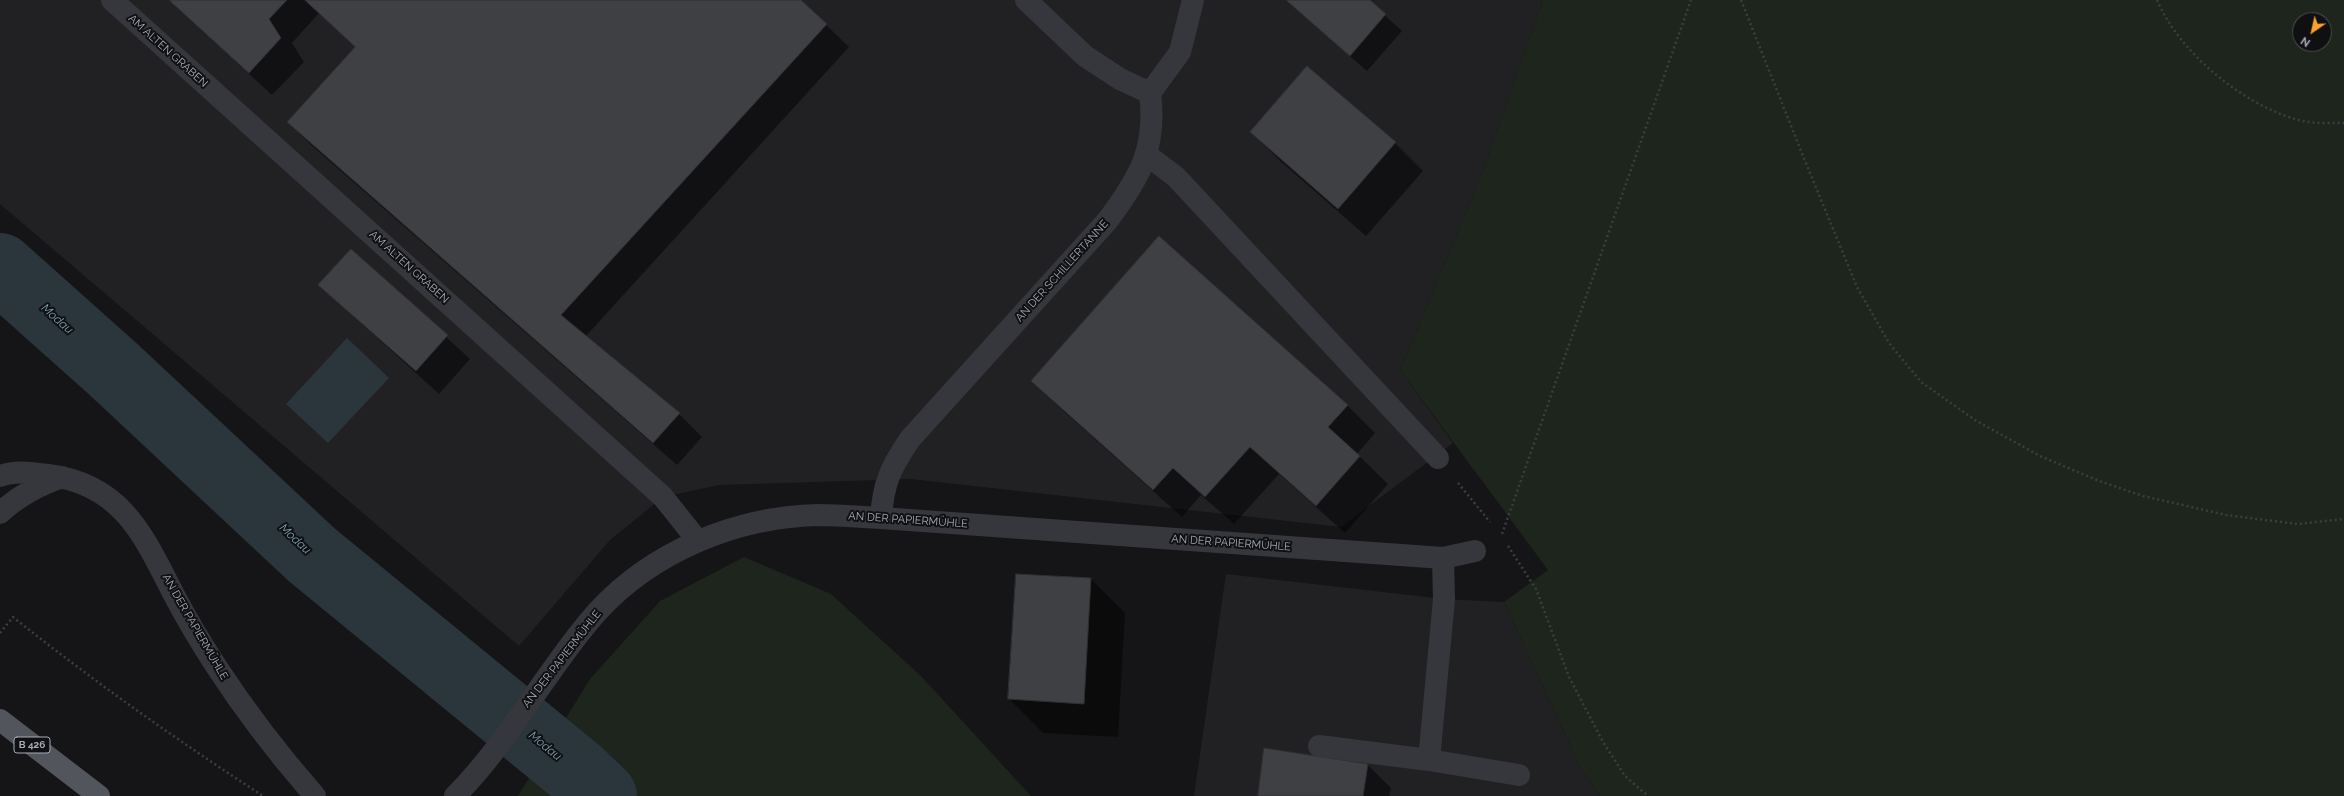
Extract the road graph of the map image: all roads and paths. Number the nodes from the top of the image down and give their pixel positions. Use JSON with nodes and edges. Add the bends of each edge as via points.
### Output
{"nodes":[{"id":1,"x":112,"y":0,"type":"edge"},
{"id":2,"x":1026,"y":0,"type":"edge"},
{"id":3,"x":1193,"y":0,"type":"edge"},
{"id":4,"x":1691,"y":0,"type":"edge"},
{"id":5,"x":1741,"y":0,"type":"edge"},
{"id":6,"x":2157,"y":0,"type":"edge"},
{"id":7,"x":1150,"y":93,"type":"junction"},
{"id":8,"x":2344,"y":123,"type":"edge"},
{"id":9,"x":1147,"y":155,"type":"junction"},
{"id":10,"x":1438,"y":458,"type":"joint"},
{"id":11,"x":0,"y":476,"type":"edge"},
{"id":12,"x":63,"y":477,"type":"junction"},
{"id":13,"x":0,"y":513,"type":"edge"},
{"id":14,"x":881,"y":518,"type":"junction"},
{"id":15,"x":2344,"y":519,"type":"edge"},
{"id":16,"x":1492,"y":524,"type":"dead end"},
{"id":17,"x":1497,"y":530,"type":"dead end"},
{"id":18,"x":698,"y":541,"type":"junction"},
{"id":19,"x":1506,"y":543,"type":"dead end"},
{"id":20,"x":1475,"y":551,"type":"dead end"},
{"id":21,"x":1443,"y":558,"type":"junction"},
{"id":22,"x":0,"y":633,"type":"edge"},
{"id":23,"x":0,"y":720,"type":"edge"},
{"id":24,"x":1319,"y":746,"type":"dead end"},
{"id":25,"x":1429,"y":760,"type":"junction"},
{"id":26,"x":1519,"y":775,"type":"dead end"},
{"id":27,"x":99,"y":796,"type":"edge"},
{"id":28,"x":263,"y":796,"type":"edge"},
{"id":29,"x":316,"y":796,"type":"edge"},
{"id":30,"x":455,"y":796,"type":"edge"},
{"id":31,"x":1648,"y":796,"type":"edge"}],
"edges":[{"from":1,"to":18,"type":"street","name":"AM ALTEN GRABEN","via":[[663,497]]},
{"from":2,"to":7,"type":"street","via":[[1085,56],[1120,79]]},
{"from":3,"to":7,"type":"street","via":[[1180,52]]},
{"from":4,"to":17,"type":"path","via":[[1502,536]]},
{"from":5,"to":15,"type":"path","via":[[1802,156],[1858,287],[1889,343],[1921,382],[1975,420],[2040,456],[2106,484],[2143,496],[2226,515],[2297,524]]},
{"from":6,"to":8,"type":"path","via":[[2177,36],[2194,54],[2242,93],[2270,110],[2297,119]]},
{"from":7,"to":9,"type":"street","name":"AN DER SCHILLERTANNE","via":[[1153,117]]},
{"from":9,"to":10,"type":"street","via":[[1176,177]]},
{"from":9,"to":14,"type":"street","name":"AN DER SCHILLERTANNE","via":[[1131,188],[1108,220],[910,439],[892,466],[882,499]]},
{"from":10,"to":16,"type":"path"},
{"from":11,"to":12,"type":"street","name":"AN DER PAPIERMÜHLE","via":[[24,472]]},
{"from":12,"to":13,"type":"street","via":[[44,483],[13,500]]},
{"from":12,"to":29,"type":"street","name":"AN DER PAPIERMÜHLE","via":[[102,492],[118,504],[134,522],[146,539],[174,595],[215,666],[275,751]]},
{"from":14,"to":18,"type":"street","name":"AN DER PAPIERMÜHLE","via":[[818,515],[768,520]]},
{"from":14,"to":21,"type":"street","name":"AN DER PAPIERMÜHLE"},
{"from":18,"to":30,"type":"street","name":"AN DER PAPIERMÜHLE","via":[[659,561],[625,586],[597,612],[490,756]]},
{"from":19,"to":31,"type":"path","via":[[1536,589],[1569,677],[1603,742],[1625,776]]},
{"from":20,"to":21,"type":"street","name":"AN DER PAPIERMÜHLE"},
{"from":21,"to":25,"type":"street","via":[[1444,598]]},
{"from":22,"to":28,"type":"path","via":[[13,617],[178,741]]},
{"from":23,"to":27,"type":"main road","number":"B 426"},
{"from":24,"to":25,"type":"street"},
{"from":25,"to":26,"type":"street"}]}
